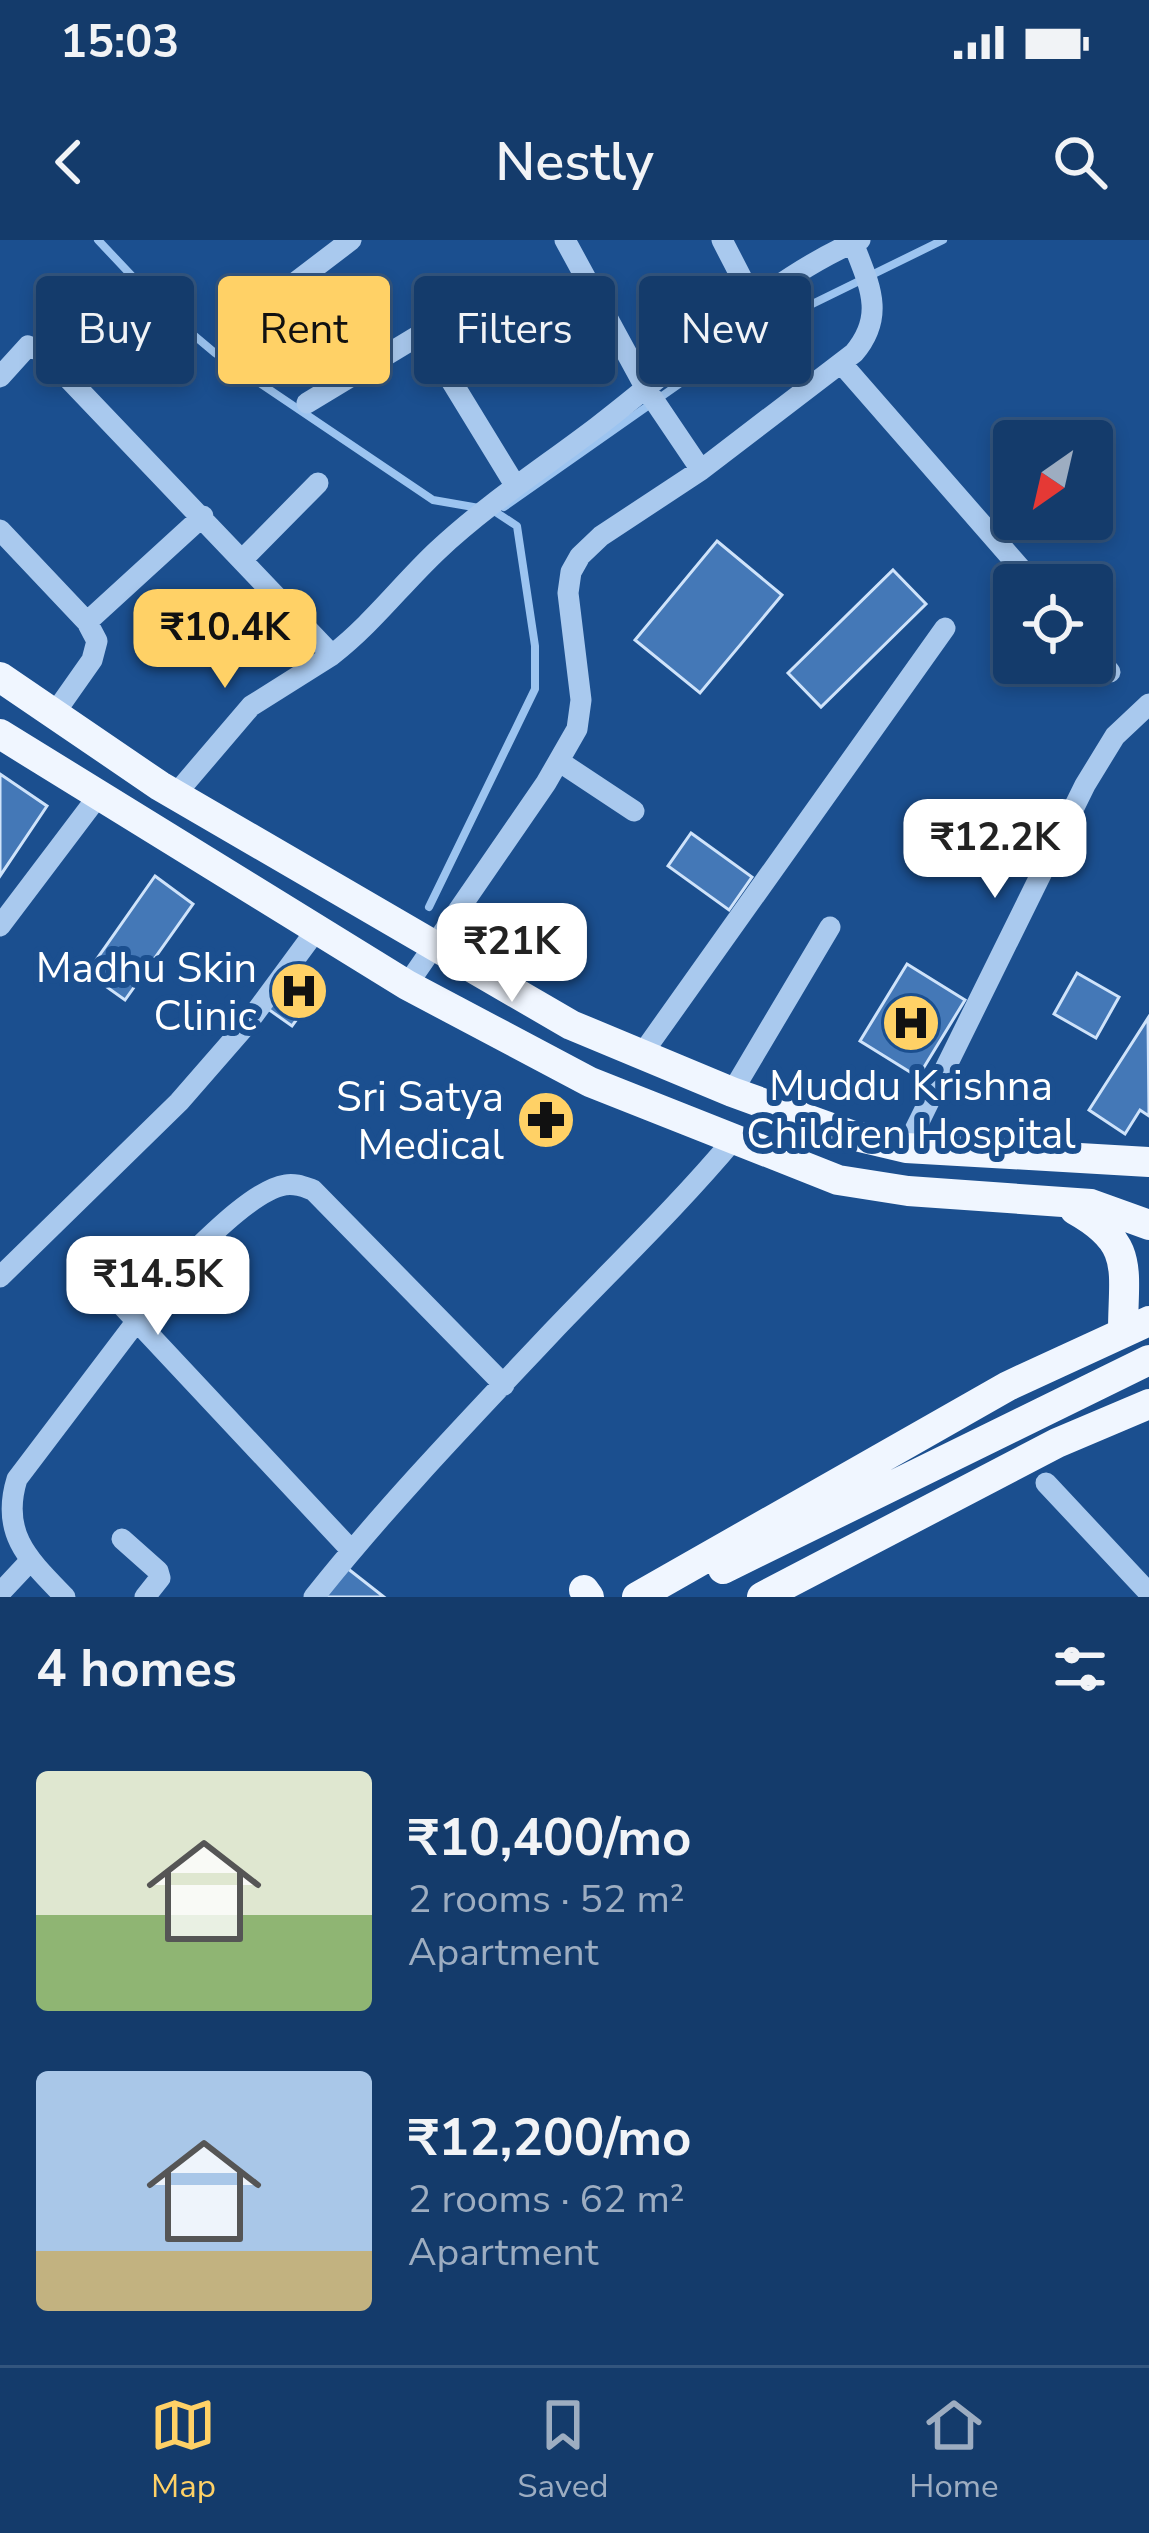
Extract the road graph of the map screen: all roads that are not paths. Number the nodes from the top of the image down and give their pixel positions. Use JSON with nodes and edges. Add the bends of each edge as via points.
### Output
{"nodes":[{"id":1,"x":351,"y":240,"type":"edge"},
{"id":2,"x":565,"y":240,"type":"edge"},
{"id":3,"x":722,"y":240,"type":"edge"},
{"id":4,"x":855,"y":241,"type":"edge"},
{"id":5,"x":304,"y":276,"type":"edge"},
{"id":6,"x":741,"y":276,"type":"edge"},
{"id":7,"x":799,"y":276,"type":"edge"},
{"id":8,"x":414,"y":338,"type":"edge"},
{"id":9,"x":841,"y":363,"type":"junction"},
{"id":10,"x":0,"y":377,"type":"edge"},
{"id":11,"x":453,"y":384,"type":"edge"},
{"id":12,"x":649,"y":384,"type":"edge"},
{"id":13,"x":645,"y":387,"type":"junction"},
{"id":14,"x":307,"y":403,"type":"dead end"},
{"id":15,"x":701,"y":470,"type":"junction"},
{"id":16,"x":318,"y":483,"type":"dead end"},
{"id":17,"x":515,"y":484,"type":"junction"},
{"id":18,"x":202,"y":516,"type":"junction"},
{"id":19,"x":0,"y":530,"type":"edge"},
{"id":20,"x":243,"y":560,"type":"junction"},
{"id":21,"x":1017,"y":564,"type":"edge"},
{"id":22,"x":87,"y":622,"type":"junction"},
{"id":23,"x":945,"y":628,"type":"dead end"},
{"id":24,"x":332,"y":655,"type":"junction"},
{"id":25,"x":0,"y":676,"type":"edge"},
{"id":26,"x":1149,"y":704,"type":"edge"},
{"id":27,"x":54,"y":714,"type":"junction"},
{"id":28,"x":0,"y":734,"type":"edge"},
{"id":29,"x":560,"y":762,"type":"junction"},
{"id":30,"x":175,"y":794,"type":"junction"},
{"id":31,"x":99,"y":795,"type":"junction"},
{"id":32,"x":634,"y":811,"type":"dead end"},
{"id":33,"x":0,"y":926,"type":"edge"},
{"id":34,"x":830,"y":927,"type":"dead end"},
{"id":35,"x":316,"y":929,"type":"junction"},
{"id":36,"x":430,"y":946,"type":"junction"},
{"id":37,"x":407,"y":985,"type":"junction"},
{"id":38,"x":642,"y":1054,"type":"junction"},
{"id":39,"x":732,"y":1092,"type":"junction"},
{"id":40,"x":734,"y":1138,"type":"junction"},
{"id":41,"x":906,"y":1148,"type":"junction"},
{"id":42,"x":1145,"y":1163,"type":"edge"},
{"id":43,"x":1058,"y":1200,"type":"junction"},
{"id":44,"x":1149,"y":1226,"type":"edge"},
{"id":45,"x":5,"y":1262,"type":"edge"},
{"id":46,"x":86,"y":1267,"type":"dead end"},
{"id":47,"x":136,"y":1320,"type":"junction"},
{"id":48,"x":1136,"y":1326,"type":"edge"},
{"id":49,"x":1149,"y":1360,"type":"edge"},
{"id":50,"x":504,"y":1385,"type":"junction"},
{"id":51,"x":1149,"y":1404,"type":"edge"},
{"id":52,"x":1046,"y":1483,"type":"dead end"},
{"id":53,"x":122,"y":1539,"type":"dead end"},
{"id":54,"x":351,"y":1550,"type":"junction"},
{"id":55,"x":31,"y":1560,"type":"junction"},
{"id":56,"x":0,"y":1593,"type":"edge"},
{"id":57,"x":1149,"y":1593,"type":"edge"},
{"id":58,"x":65,"y":1597,"type":"edge"},
{"id":59,"x":145,"y":1597,"type":"edge"},
{"id":60,"x":314,"y":1597,"type":"edge"},
{"id":61,"x":637,"y":1597,"type":"edge"},
{"id":62,"x":678,"y":1597,"type":"edge"},
{"id":63,"x":762,"y":1597,"type":"edge"}],
"edges":[{"from":1,"to":5,"type":"street"},
{"from":2,"to":13,"type":"street"},
{"from":3,"to":6,"type":"street"},
{"from":4,"to":7,"type":"street"},
{"from":4,"to":9,"type":"street","via":[[874,319]]},
{"from":8,"to":14,"type":"street"},
{"from":9,"to":15,"type":"street"},
{"from":9,"to":21,"type":"street"},
{"from":10,"to":18,"type":"street","via":[[28,346],[43,352]]},
{"from":11,"to":17,"type":"street"},
{"from":12,"to":13,"type":"street"},
{"from":13,"to":15,"type":"street"},
{"from":13,"to":17,"type":"street"},
{"from":15,"to":29,"type":"street","via":[[602,536],[571,572],[581,700]]},
{"from":16,"to":20,"type":"street"},
{"from":17,"to":24,"type":"street"},
{"from":18,"to":20,"type":"street"},
{"from":18,"to":22,"type":"street"},
{"from":19,"to":22,"type":"street"},
{"from":20,"to":24,"type":"street"},
{"from":22,"to":27,"type":"street","via":[[97,641],[92,660]]},
{"from":23,"to":38,"type":"street"},
{"from":24,"to":30,"type":"street","via":[[250,706]]},
{"from":25,"to":27,"type":"main road"},
{"from":26,"to":41,"type":"street","via":[[1114,736],[1084,785]]},
{"from":27,"to":30,"type":"main road"},
{"from":28,"to":31,"type":"main road"},
{"from":29,"to":32,"type":"street"},
{"from":29,"to":36,"type":"street"},
{"from":30,"to":36,"type":"main road"},
{"from":31,"to":33,"type":"street"},
{"from":31,"to":35,"type":"main road"},
{"from":34,"to":39,"type":"street"},
{"from":35,"to":37,"type":"main road"},
{"from":35,"to":45,"type":"street","via":[[179,1102]]},
{"from":36,"to":37,"type":"street"},
{"from":36,"to":38,"type":"main road","via":[[571,1025]]},
{"from":37,"to":40,"type":"main road","via":[[590,1082]]},
{"from":38,"to":39,"type":"main road"},
{"from":39,"to":41,"type":"main road"},
{"from":40,"to":43,"type":"main road","via":[[838,1180]]},
{"from":40,"to":50,"type":"street"},
{"from":41,"to":42,"type":"main road"},
{"from":43,"to":44,"type":"main road"},
{"from":43,"to":48,"type":"main road","via":[[1108,1230],[1121,1250]]},
{"from":46,"to":47,"type":"street"},
{"from":47,"to":50,"type":"street","via":[[205,1241],[264,1193],[298,1184],[314,1190]]},
{"from":47,"to":54,"type":"street"},
{"from":47,"to":55,"type":"street","via":[[17,1479],[9,1522]]},
{"from":48,"to":61,"type":"main road","via":[[988,1397]]},
{"from":49,"to":62,"type":"main road"},
{"from":50,"to":54,"type":"street"},
{"from":51,"to":63,"type":"main road","via":[[1057,1443]]},
{"from":52,"to":57,"type":"street"},
{"from":53,"to":59,"type":"street","via":[[158,1571]]},
{"from":54,"to":60,"type":"street"},
{"from":55,"to":56,"type":"street"},
{"from":55,"to":58,"type":"street"}]}
